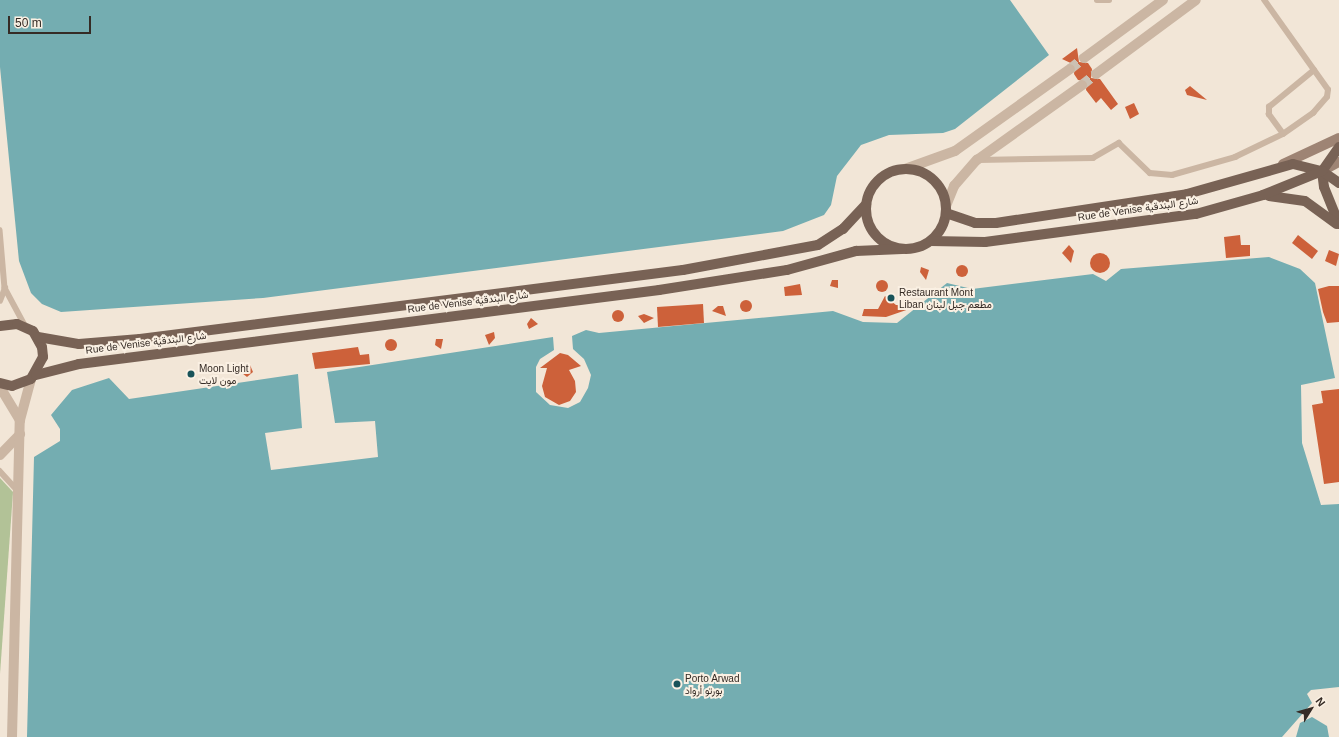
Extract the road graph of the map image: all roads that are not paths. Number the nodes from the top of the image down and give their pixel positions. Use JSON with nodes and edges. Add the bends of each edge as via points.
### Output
{"nodes":[{"id":1,"x":1097,"y":0,"type":"edge"},
{"id":2,"x":1109,"y":0,"type":"edge"},
{"id":3,"x":1163,"y":0,"type":"edge"},
{"id":4,"x":1196,"y":0,"type":"edge"},
{"id":5,"x":1264,"y":0,"type":"edge"},
{"id":6,"x":1084,"y":58,"type":"tunnel mouth"},
{"id":7,"x":1070,"y":69,"type":"tunnel mouth"},
{"id":8,"x":1314,"y":70,"type":"junction"},
{"id":9,"x":1096,"y":74,"type":"tunnel mouth"},
{"id":10,"x":1082,"y":85,"type":"tunnel mouth"},
{"id":11,"x":1283,"y":134,"type":"junction"},
{"id":12,"x":1339,"y":138,"type":"edge"},
{"id":13,"x":1339,"y":147,"type":"edge"},
{"id":14,"x":977,"y":160,"type":"junction"},
{"id":15,"x":1339,"y":162,"type":"edge"},
{"id":16,"x":1280,"y":165,"type":"junction"},
{"id":17,"x":905,"y":168,"type":"junction"},
{"id":18,"x":1322,"y":171,"type":"junction"},
{"id":19,"x":1339,"y":183,"type":"edge"},
{"id":20,"x":1263,"y":195,"type":"junction"},
{"id":21,"x":866,"y":204,"type":"junction"},
{"id":22,"x":946,"y":209,"type":"junction"},
{"id":23,"x":1339,"y":225,"type":"edge"},
{"id":24,"x":0,"y":230,"type":"edge"},
{"id":25,"x":932,"y":241,"type":"junction"},
{"id":26,"x":902,"y":249,"type":"junction"},
{"id":27,"x":5,"y":288,"type":"junction"},
{"id":28,"x":0,"y":301,"type":"edge"},
{"id":29,"x":0,"y":326,"type":"edge"},
{"id":30,"x":26,"y":327,"type":"junction"},
{"id":31,"x":38,"y":337,"type":"junction"},
{"id":32,"x":33,"y":377,"type":"junction"},
{"id":33,"x":0,"y":383,"type":"edge"},
{"id":34,"x":0,"y":387,"type":"edge"},
{"id":35,"x":20,"y":420,"type":"junction"},
{"id":36,"x":20,"y":434,"type":"junction"},
{"id":37,"x":0,"y":455,"type":"edge"},
{"id":38,"x":0,"y":471,"type":"edge"},
{"id":39,"x":18,"y":491,"type":"junction"},
{"id":40,"x":12,"y":737,"type":"edge"}],
"edges":[{"from":1,"to":2,"type":"lane"},
{"from":3,"to":6,"type":"street"},
{"from":4,"to":9,"type":"street"},
{"from":5,"to":8,"type":"lane"},
{"from":7,"to":17,"type":"street","via":[[955,151]]},
{"from":8,"to":11,"type":"lane","via":[[1328,90],[1327,97],[1313,113]]},
{"from":8,"to":11,"type":"lane","via":[[1269,107],[1269,115]]},
{"from":10,"to":14,"type":"street"},
{"from":11,"to":14,"type":"lane","via":[[1235,157],[1172,175],[1150,173],[1119,143],[1093,158]]},
{"from":12,"to":16,"type":"main road","name":"Rue de Venise شارع البندقية"},
{"from":13,"to":18,"type":"main road"},
{"from":14,"to":22,"type":"street","via":[[954,186]]},
{"from":15,"to":18,"type":"main road","name":"Rue de Venise شارع البندقية"},
{"from":16,"to":18,"type":"main road","via":[[1308,166]]},
{"from":16,"to":22,"type":"main road","name":"Rue de Venise شارع البندقية","via":[[1187,194],[996,223],[975,223]]},
{"from":17,"to":21,"type":"main road","via":[[884,175],[875,183]]},
{"from":17,"to":22,"type":"main road","via":[[933,179]]},
{"from":18,"to":19,"type":"main road"},
{"from":18,"to":20,"type":"main road","name":"Rue de Venise شارع البندقية"},
{"from":18,"to":23,"type":"main road","via":[[1324,187]]},
{"from":20,"to":23,"type":"main road","via":[[1305,201]]},
{"from":20,"to":25,"type":"main road","name":"Rue de Venise شارع البندقية","via":[[1196,214],[1074,231],[985,242]]},
{"from":21,"to":26,"type":"main road","via":[[871,229],[889,246]]},
{"from":21,"to":31,"type":"main road","name":"Rue de Venise شارع البندقية","via":[[843,229],[818,245],[683,270],[140,339],[79,344]]},
{"from":22,"to":25,"type":"main road","via":[[941,228]]},
{"from":24,"to":27,"type":"lane"},
{"from":25,"to":26,"type":"main road"},
{"from":26,"to":32,"type":"main road","name":"Rue de Venise شارع البندقية","via":[[856,251],[787,270],[659,290],[79,364]]},
{"from":27,"to":28,"type":"lane"},
{"from":27,"to":30,"type":"lane"},
{"from":29,"to":30,"type":"main road"},
{"from":30,"to":31,"type":"main road"},
{"from":31,"to":32,"type":"main road","via":[[43,357]]},
{"from":32,"to":33,"type":"main road","name":"Rue de Venise شارع البندقية","via":[[12,386]]},
{"from":32,"to":35,"type":"street"},
{"from":34,"to":35,"type":"street"},
{"from":35,"to":36,"type":"street"},
{"from":36,"to":37,"type":"street"},
{"from":36,"to":39,"type":"street"},
{"from":38,"to":39,"type":"lane"},
{"from":39,"to":40,"type":"street"}]}
